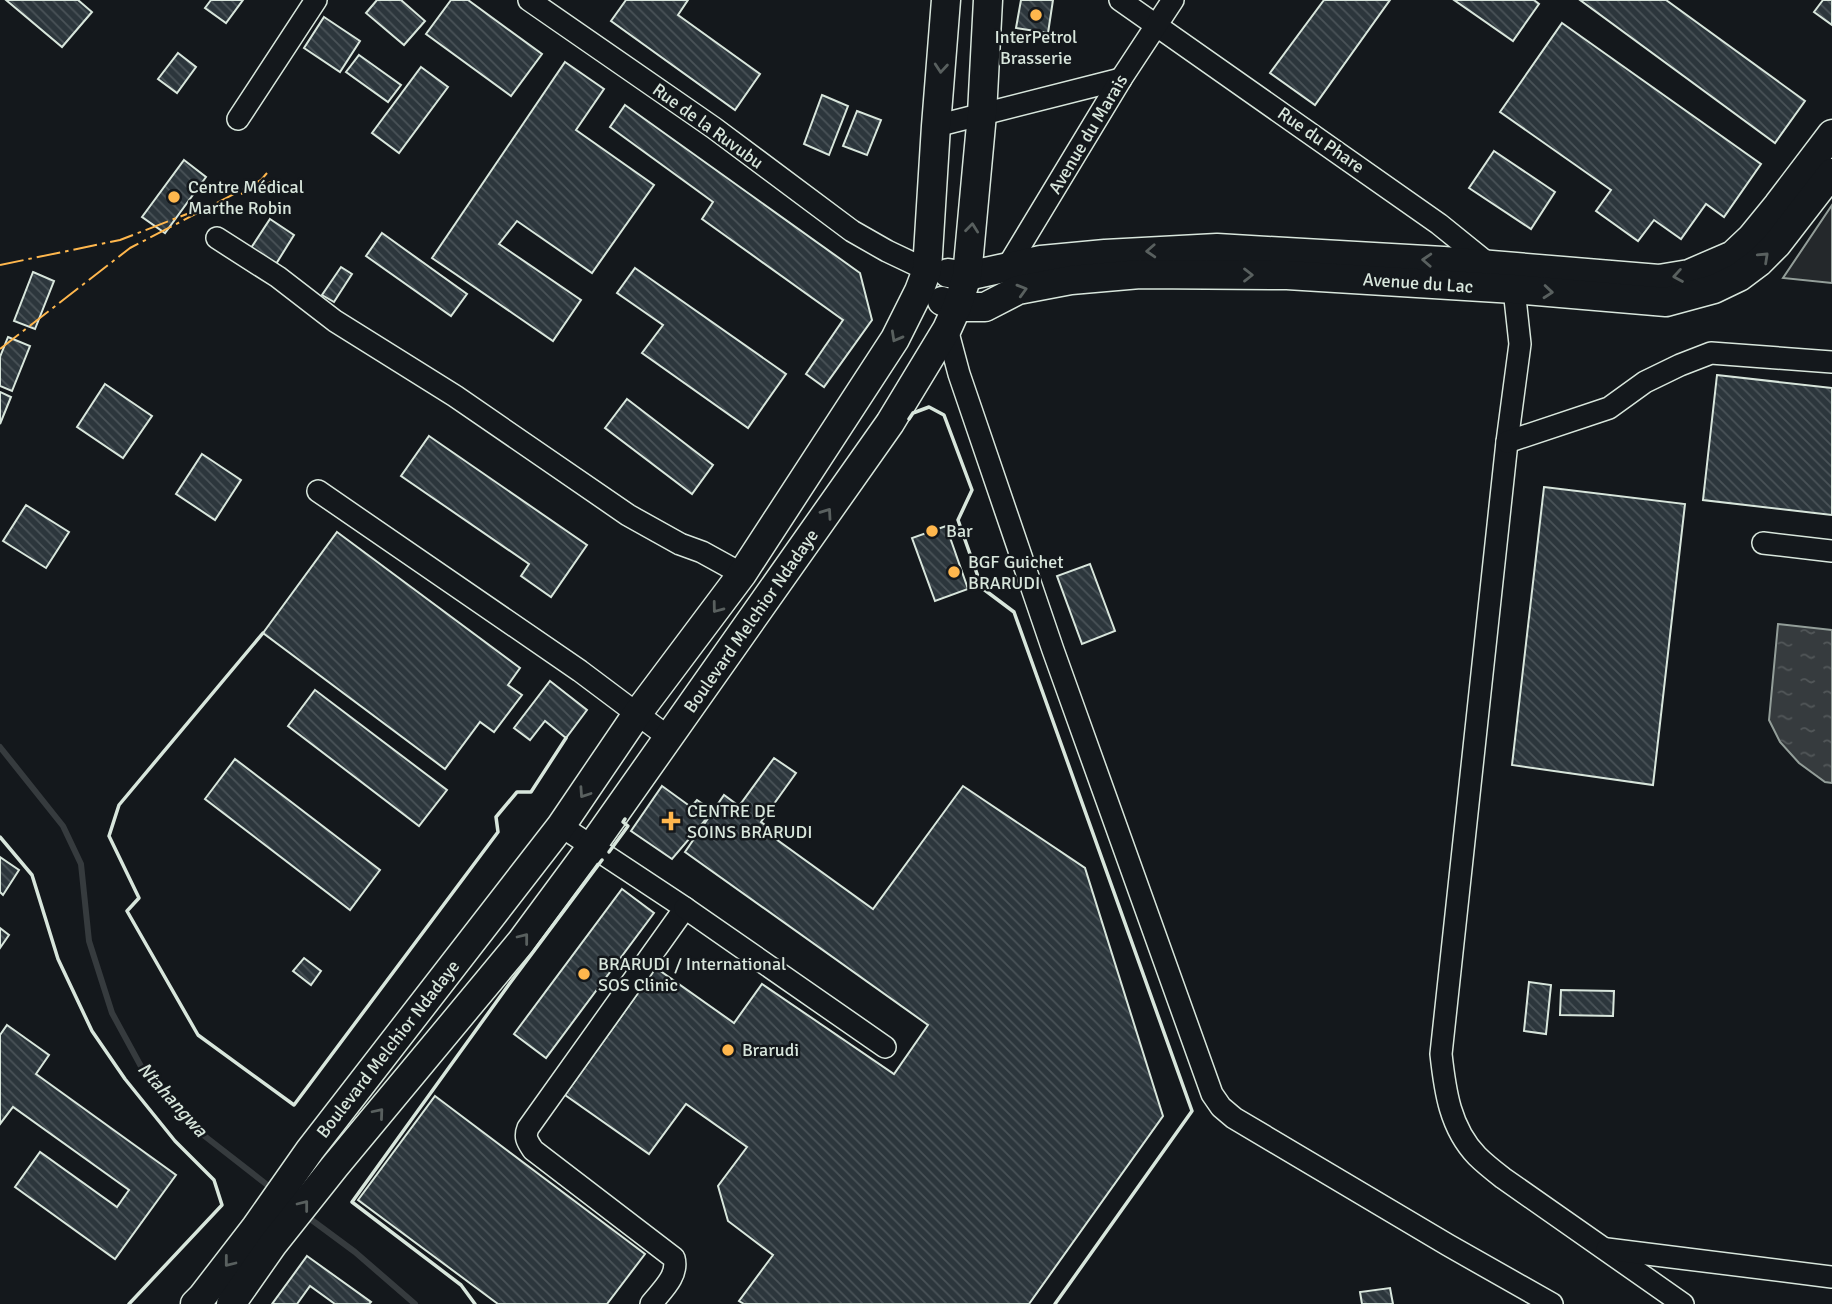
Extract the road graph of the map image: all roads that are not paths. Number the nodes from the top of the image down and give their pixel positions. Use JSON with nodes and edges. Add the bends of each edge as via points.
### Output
{"nodes":[{"id":1,"x":316,"y":0,"type":"edge"},
{"id":2,"x":529,"y":0,"type":"edge"},
{"id":3,"x":946,"y":0,"type":"edge"},
{"id":4,"x":988,"y":0,"type":"edge"},
{"id":5,"x":1120,"y":0,"type":"edge"},
{"id":6,"x":1173,"y":0,"type":"edge"},
{"id":7,"x":1156,"y":26,"type":"junction"},
{"id":8,"x":1121,"y":79,"type":"junction"},
{"id":9,"x":982,"y":114,"type":"junction"},
{"id":10,"x":238,"y":118,"type":"dead end"},
{"id":11,"x":936,"y":126,"type":"junction"},
{"id":12,"x":1832,"y":134,"type":"edge"},
{"id":13,"x":1832,"y":173,"type":"edge"},
{"id":14,"x":217,"y":238,"type":"dead end"},
{"id":15,"x":1491,"y":266,"type":"junction"},
{"id":16,"x":1006,"y":269,"type":"junction"},
{"id":17,"x":967,"y":276,"type":"junction"},
{"id":18,"x":923,"y":280,"type":"junction"},
{"id":19,"x":1514,"y":289,"type":"junction"},
{"id":20,"x":952,"y":318,"type":"junction"},
{"id":21,"x":1832,"y":362,"type":"edge"},
{"id":22,"x":1507,"y":442,"type":"junction"},
{"id":23,"x":317,"y":491,"type":"dead end"},
{"id":24,"x":1763,"y":543,"type":"dead end"},
{"id":25,"x":1832,"y":551,"type":"edge"},
{"id":26,"x":742,"y":574,"type":"junction"},
{"id":27,"x":637,"y":714,"type":"junction"},
{"id":28,"x":668,"y":737,"type":"junction"},
{"id":29,"x":561,"y":826,"type":"junction"},
{"id":30,"x":592,"y":846,"type":"junction"},
{"id":31,"x":685,"y":908,"type":"junction"},
{"id":32,"x":885,"y":1047,"type":"dead end"},
{"id":33,"x":264,"y":1236,"type":"junction"},
{"id":34,"x":1605,"y":1249,"type":"junction"},
{"id":35,"x":1832,"y":1277,"type":"edge"},
{"id":36,"x":195,"y":1304,"type":"edge"},
{"id":37,"x":231,"y":1304,"type":"edge"},
{"id":38,"x":651,"y":1304,"type":"edge"},
{"id":39,"x":1552,"y":1304,"type":"edge"},
{"id":40,"x":1683,"y":1304,"type":"edge"}],
"edges":[{"from":1,"to":10,"type":"street"},
{"from":2,"to":18,"type":"street","name":"Rue de la Ruvubu"},
{"from":3,"to":11,"type":"main road","name":"Boulevard Melchior Ndadaye","one_way":true},
{"from":4,"to":9,"type":"main road","name":"Boulevard Melchior Ndadaye"},
{"from":5,"to":7,"type":"street","name":"Rue du Phare"},
{"from":6,"to":7,"type":"street","name":"Avenue du Marais"},
{"from":7,"to":8,"type":"street","name":"Avenue du Marais"},
{"from":7,"to":15,"type":"street","name":"Rue du Phare","via":[[1440,224]]},
{"from":8,"to":9,"type":"street"},
{"from":8,"to":16,"type":"street","name":"Avenue du Marais"},
{"from":9,"to":11,"type":"street"},
{"from":17,"to":9,"type":"main road","name":"Boulevard Melchior Ndadaye","one_way":true},
{"from":11,"to":18,"type":"main road","name":"Boulevard Melchior Ndadaye"},
{"from":12,"to":15,"type":"main road","name":"Avenue du Lac","one_way":true,"via":[[1751,238],[1733,254],[1689,274],[1659,279]]},
{"from":19,"to":13,"type":"main road","name":"Avenue du Lac","one_way":true,"via":[[1666,302],[1698,295],[1739,277],[1759,262],[1798,220]]},
{"from":14,"to":26,"type":"street","via":[[628,515]]},
{"from":15,"to":16,"type":"main road","name":"Avenue du Lac","one_way":true,"via":[[1217,248],[1041,260]]},
{"from":15,"to":19,"type":"street","name":"Rue du Phare"},
{"from":16,"to":17,"type":"main road","name":"Avenue du Lac"},
{"from":17,"to":18,"type":"main road","name":"Avenue du Lac"},
{"from":17,"to":20,"type":"main road","name":"Boulevard Melchior Ndadaye"},
{"from":18,"to":20,"type":"main road"},
{"from":18,"to":26,"type":"main road","name":"Boulevard Melchior Ndadaye","one_way":true,"via":[[895,339]]},
{"from":20,"to":19,"type":"main road","name":"Avenue du Lac","one_way":true,"via":[[1018,290],[1140,274],[1286,275]]},
{"from":19,"to":22,"type":"street","via":[[1520,344]]},
{"from":28,"to":20,"type":"main road","name":"Boulevard Melchior Ndadaye","one_way":true,"via":[[890,423]]},
{"from":20,"to":39,"type":"street","via":[[959,374],[1212,1094],[1234,1118]]},
{"from":21,"to":22,"type":"street","via":[[1711,353],[1645,382],[1609,408]]},
{"from":22,"to":34,"type":"street","via":[[1441,1054],[1445,1093],[1455,1124],[1476,1155]]},
{"from":23,"to":27,"type":"street"},
{"from":24,"to":25,"type":"street"},
{"from":26,"to":27,"type":"main road","name":"Boulevard Melchior Ndadaye","one_way":true},
{"from":27,"to":28,"type":"street"},
{"from":27,"to":29,"type":"main road","name":"Boulevard Melchior Ndadaye","one_way":true},
{"from":28,"to":30,"type":"main road","name":"Boulevard Melchior Ndadaye"},
{"from":29,"to":30,"type":"street"},
{"from":29,"to":33,"type":"main road","name":"Boulevard Melchior Ndadaye","via":[[310,1150]]},
{"from":30,"to":31,"type":"street"},
{"from":33,"to":30,"type":"main road","name":"Boulevard Melchior Ndadaye","one_way":true,"via":[[335,1166],[521,942]]},
{"from":31,"to":32,"type":"street"},
{"from":31,"to":38,"type":"street","via":[[526,1134],[533,1150],[674,1258],[675,1273]]},
{"from":33,"to":36,"type":"main road","one_way":true},
{"from":33,"to":37,"type":"main road"},
{"from":34,"to":35,"type":"street"},
{"from":34,"to":40,"type":"street"}]}
